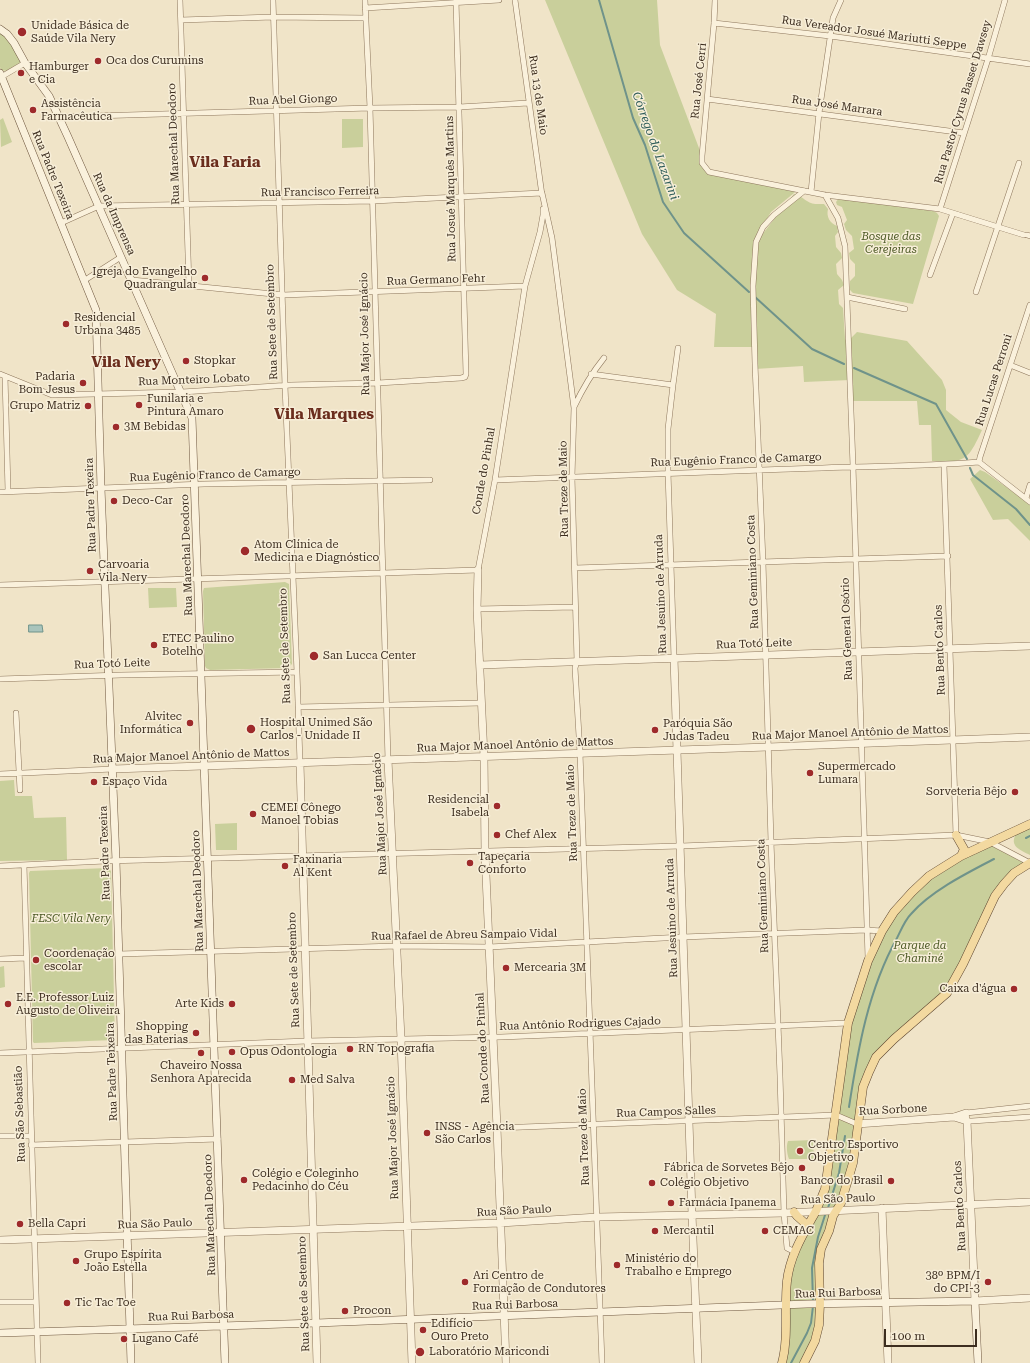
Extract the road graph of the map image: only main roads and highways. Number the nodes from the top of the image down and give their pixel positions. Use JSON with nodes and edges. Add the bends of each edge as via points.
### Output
{"nodes":[{"id":1,"x":1030,"y":824,"type":"edge"},
{"id":2,"x":956,"y":835,"type":"road end"},
{"id":3,"x":961,"y":856,"type":"junction"},
{"id":4,"x":1030,"y":863,"type":"edge"},
{"id":5,"x":794,"y":1212,"type":"road end"},
{"id":6,"x":807,"y":1226,"type":"junction"},
{"id":7,"x":782,"y":1363,"type":"edge"},
{"id":8,"x":804,"y":1363,"type":"edge"}],
"edges":[{"from":1,"to":3,"type":"main road"},
{"from":2,"to":3,"type":"main road","via":[[964,849]]},
{"from":3,"to":6,"type":"main road","via":[[929,876],[894,912],[882,930],[868,961],[848,1023],[826,1188],[819,1211]]},
{"from":4,"to":8,"type":"main road","via":[[1014,873],[995,896],[948,992],[876,1057],[863,1087],[853,1163],[841,1203],[833,1216],[821,1250],[819,1324],[815,1341]]},
{"from":5,"to":6,"type":"main road"},
{"from":6,"to":7,"type":"main road","via":[[795,1249],[787,1281],[785,1351]]}]}
